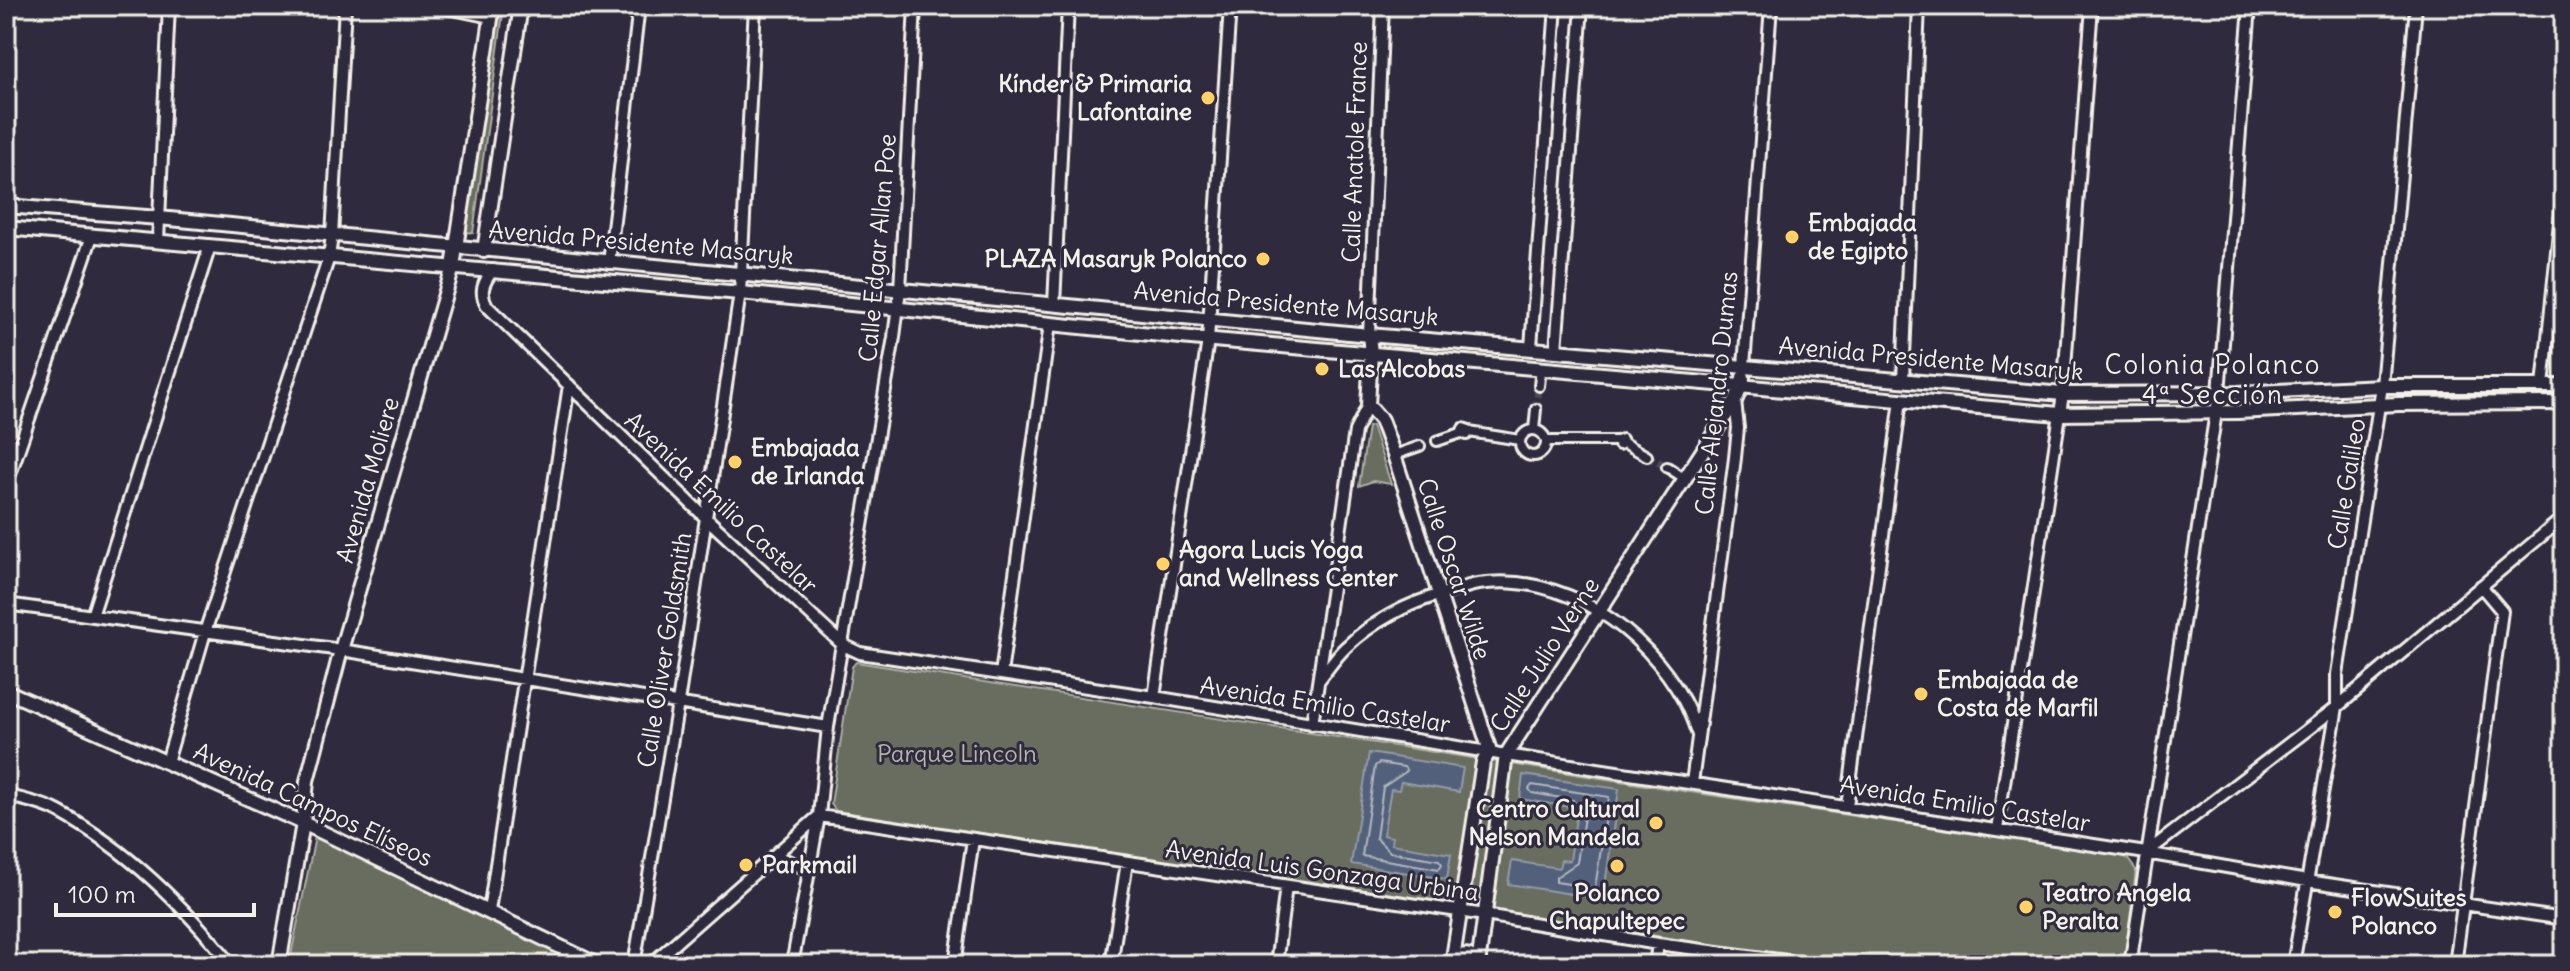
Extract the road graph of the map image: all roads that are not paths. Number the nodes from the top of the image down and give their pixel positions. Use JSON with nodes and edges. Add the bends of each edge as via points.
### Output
{"nodes":[{"id":1,"x":169,"y":6,"type":"edge"},
{"id":2,"x":345,"y":6,"type":"edge"},
{"id":3,"x":438,"y":6,"type":"edge"},
{"id":4,"x":521,"y":6,"type":"edge"},
{"id":5,"x":639,"y":6,"type":"edge"},
{"id":6,"x":755,"y":6,"type":"edge"},
{"id":7,"x":915,"y":6,"type":"edge"},
{"id":8,"x":1068,"y":6,"type":"edge"},
{"id":9,"x":1230,"y":6,"type":"edge"},
{"id":10,"x":1383,"y":6,"type":"edge"},
{"id":11,"x":1556,"y":6,"type":"edge"},
{"id":12,"x":1582,"y":6,"type":"edge"},
{"id":13,"x":1771,"y":6,"type":"edge"},
{"id":14,"x":1919,"y":6,"type":"edge"},
{"id":15,"x":2092,"y":6,"type":"edge"},
{"id":16,"x":2250,"y":6,"type":"edge"},
{"id":17,"x":2416,"y":6,"type":"edge"},
{"id":18,"x":492,"y":12,"type":"edge"},
{"id":19,"x":2564,"y":184,"type":"edge"},
{"id":20,"x":6,"y":206,"type":"edge"},
{"id":21,"x":159,"y":218,"type":"junction"},
{"id":22,"x":6,"y":228,"type":"edge"},
{"id":23,"x":92,"y":236,"type":"junction"},
{"id":24,"x":332,"y":236,"type":"junction"},
{"id":25,"x":158,"y":241,"type":"junction"},
{"id":26,"x":210,"y":246,"type":"junction"},
{"id":27,"x":456,"y":248,"type":"junction"},
{"id":28,"x":484,"y":251,"type":"junction"},
{"id":29,"x":329,"y":257,"type":"junction"},
{"id":30,"x":609,"y":263,"type":"junction"},
{"id":31,"x":453,"y":267,"type":"junction"},
{"id":32,"x":493,"y":270,"type":"junction"},
{"id":33,"x":742,"y":275,"type":"junction"},
{"id":34,"x":900,"y":290,"type":"junction"},
{"id":35,"x":740,"y":293,"type":"junction"},
{"id":36,"x":1054,"y":305,"type":"junction"},
{"id":37,"x":897,"y":309,"type":"junction"},
{"id":38,"x":1210,"y":320,"type":"junction"},
{"id":39,"x":1050,"y":324,"type":"junction"},
{"id":40,"x":1369,"y":335,"type":"junction"},
{"id":41,"x":1208,"y":340,"type":"junction"},
{"id":42,"x":1531,"y":347,"type":"junction"},
{"id":43,"x":1556,"y":350,"type":"junction"},
{"id":44,"x":1371,"y":353,"type":"junction"},
{"id":45,"x":1744,"y":366,"type":"junction"},
{"id":46,"x":1541,"y":368,"type":"junction"},
{"id":47,"x":1903,"y":380,"type":"junction"},
{"id":48,"x":569,"y":385,"type":"junction"},
{"id":49,"x":1742,"y":385,"type":"junction"},
{"id":50,"x":1539,"y":386,"type":"tunnel mouth"},
{"id":51,"x":2382,"y":386,"type":"junction"},
{"id":52,"x":2543,"y":386,"type":"junction"},
{"id":53,"x":2564,"y":386,"type":"edge"},
{"id":54,"x":2219,"y":393,"type":"junction"},
{"id":55,"x":2063,"y":394,"type":"junction"},
{"id":56,"x":1901,"y":400,"type":"junction"},
{"id":57,"x":1735,"y":401,"type":"junction"},
{"id":58,"x":2564,"y":403,"type":"edge"},
{"id":59,"x":1368,"y":405,"type":"junction"},
{"id":60,"x":2379,"y":405,"type":"junction"},
{"id":61,"x":1536,"y":409,"type":"tunnel mouth"},
{"id":62,"x":2216,"y":413,"type":"junction"},
{"id":63,"x":2059,"y":414,"type":"junction"},
{"id":64,"x":1534,"y":430,"type":"junction"},
{"id":65,"x":1520,"y":440,"type":"junction"},
{"id":66,"x":1437,"y":441,"type":"dead end"},
{"id":67,"x":1547,"y":441,"type":"junction"},
{"id":68,"x":1420,"y":446,"type":"dead end"},
{"id":69,"x":1394,"y":455,"type":"junction"},
{"id":70,"x":1647,"y":456,"type":"tunnel mouth"},
{"id":71,"x":1667,"y":467,"type":"tunnel mouth"},
{"id":72,"x":1684,"y":478,"type":"junction"},
{"id":73,"x":6,"y":486,"type":"edge"},
{"id":74,"x":2564,"y":517,"type":"edge"},
{"id":75,"x":706,"y":518,"type":"junction"},
{"id":76,"x":2481,"y":586,"type":"junction"},
{"id":77,"x":1438,"y":595,"type":"junction"},
{"id":78,"x":6,"y":604,"type":"edge"},
{"id":79,"x":1599,"y":611,"type":"junction"},
{"id":80,"x":92,"y":616,"type":"junction"},
{"id":81,"x":205,"y":632,"type":"junction"},
{"id":82,"x":843,"y":645,"type":"junction"},
{"id":83,"x":341,"y":650,"type":"junction"},
{"id":84,"x":1001,"y":674,"type":"junction"},
{"id":85,"x":523,"y":679,"type":"junction"},
{"id":86,"x":1319,"y":680,"type":"junction"},
{"id":87,"x":6,"y":691,"type":"edge"},
{"id":88,"x":1154,"y":697,"type":"junction"},
{"id":89,"x":678,"y":703,"type":"junction"},
{"id":90,"x":2337,"y":707,"type":"junction"},
{"id":91,"x":1312,"y":724,"type":"junction"},
{"id":92,"x":828,"y":727,"type":"junction"},
{"id":93,"x":1698,"y":735,"type":"junction"},
{"id":94,"x":1490,"y":751,"type":"junction"},
{"id":95,"x":1506,"y":755,"type":"junction"},
{"id":96,"x":167,"y":762,"type":"junction"},
{"id":97,"x":1692,"y":783,"type":"junction"},
{"id":98,"x":6,"y":795,"type":"edge"},
{"id":99,"x":1847,"y":806,"type":"junction"},
{"id":100,"x":819,"y":816,"type":"junction"},
{"id":101,"x":303,"y":823,"type":"junction"},
{"id":102,"x":1997,"y":830,"type":"junction"},
{"id":103,"x":973,"y":839,"type":"junction"},
{"id":104,"x":2146,"y":853,"type":"junction"},
{"id":105,"x":775,"y":856,"type":"junction"},
{"id":106,"x":1127,"y":862,"type":"junction"},
{"id":107,"x":810,"y":870,"type":"junction"},
{"id":108,"x":2307,"y":881,"type":"junction"},
{"id":109,"x":1286,"y":886,"type":"junction"},
{"id":110,"x":2464,"y":905,"type":"junction"},
{"id":111,"x":489,"y":911,"type":"junction"},
{"id":112,"x":1461,"y":912,"type":"junction"},
{"id":113,"x":1485,"y":915,"type":"junction"},
{"id":114,"x":2564,"y":919,"type":"edge"},
{"id":115,"x":1658,"y":944,"type":"junction"},
{"id":116,"x":1453,"y":964,"type":"edge"},
{"id":117,"x":232,"y":965,"type":"edge"},
{"id":118,"x":279,"y":965,"type":"edge"},
{"id":119,"x":598,"y":965,"type":"edge"},
{"id":120,"x":634,"y":965,"type":"edge"},
{"id":121,"x":650,"y":965,"type":"edge"},
{"id":122,"x":792,"y":965,"type":"edge"},
{"id":123,"x":955,"y":965,"type":"edge"},
{"id":124,"x":1111,"y":965,"type":"edge"},
{"id":125,"x":1276,"y":965,"type":"edge"},
{"id":126,"x":1478,"y":965,"type":"edge"},
{"id":127,"x":1655,"y":965,"type":"edge"},
{"id":128,"x":1818,"y":965,"type":"edge"},
{"id":129,"x":2130,"y":965,"type":"edge"},
{"id":130,"x":2293,"y":965,"type":"edge"},
{"id":131,"x":2455,"y":965,"type":"edge"}],
"edges":[{"from":1,"to":21,"type":"street"},
{"from":2,"to":24,"type":"street"},
{"from":3,"to":18,"type":"street"},
{"from":4,"to":28,"type":"street"},
{"from":5,"to":30,"type":"street"},
{"from":6,"to":33,"type":"street","name":"Calle Oliver Goldsmith"},
{"from":7,"to":34,"type":"street","name":"Calle Edgar Allan Poe"},
{"from":8,"to":36,"type":"street"},
{"from":9,"to":38,"type":"street"},
{"from":10,"to":40,"type":"street","name":"Calle Anatole France"},
{"from":11,"to":42,"type":"street"},
{"from":12,"to":43,"type":"street"},
{"from":13,"to":45,"type":"street","name":"Calle Alejandro Dumas"},
{"from":14,"to":47,"type":"street"},
{"from":15,"to":55,"type":"street"},
{"from":16,"to":54,"type":"street"},
{"from":17,"to":51,"type":"street","name":"Calle Galileo"},
{"from":18,"to":27,"type":"street","name":"Avenida Moliere"},
{"from":19,"to":52,"type":"street"},
{"from":20,"to":21,"type":"street","name":"Avenida Presidente Masaryk"},
{"from":21,"to":24,"type":"street","name":"Avenida Presidente Masaryk"},
{"from":21,"to":25,"type":"street"},
{"from":22,"to":23,"type":"street","name":"Avenida Presidente Masaryk"},
{"from":23,"to":25,"type":"street","name":"Avenida Presidente Masaryk"},
{"from":23,"to":73,"type":"street"},
{"from":24,"to":27,"type":"street","name":"Avenida Presidente Masaryk"},
{"from":24,"to":29,"type":"street"},
{"from":25,"to":26,"type":"street","name":"Avenida Presidente Masaryk"},
{"from":26,"to":29,"type":"street","name":"Avenida Presidente Masaryk"},
{"from":26,"to":80,"type":"street"},
{"from":27,"to":28,"type":"street","name":"Avenida Presidente Masaryk"},
{"from":27,"to":31,"type":"street","name":"Avenida Moliere"},
{"from":28,"to":30,"type":"street","name":"Avenida Presidente Masaryk"},
{"from":29,"to":31,"type":"street","name":"Avenida Presidente Masaryk"},
{"from":29,"to":81,"type":"street"},
{"from":30,"to":33,"type":"street","name":"Avenida Presidente Masaryk"},
{"from":31,"to":32,"type":"street","name":"Avenida Presidente Masaryk"},
{"from":31,"to":83,"type":"street","name":"Avenida Moliere"},
{"from":32,"to":35,"type":"street","name":"Avenida Presidente Masaryk"},
{"from":32,"to":48,"type":"street","name":"Avenida Emilio Castelar","via":[[482,289],[487,306]]},
{"from":33,"to":34,"type":"street","name":"Avenida Presidente Masaryk"},
{"from":33,"to":35,"type":"street","name":"Calle Oliver Goldsmith"},
{"from":34,"to":36,"type":"street","name":"Avenida Presidente Masaryk"},
{"from":34,"to":37,"type":"street","name":"Calle Edgar Allan Poe"},
{"from":35,"to":37,"type":"street","name":"Avenida Presidente Masaryk"},
{"from":35,"to":75,"type":"street","name":"Calle Oliver Goldsmith"},
{"from":36,"to":38,"type":"street","name":"Avenida Presidente Masaryk"},
{"from":37,"to":39,"type":"street","name":"Avenida Presidente Masaryk"},
{"from":37,"to":82,"type":"street","name":"Calle Edgar Allan Poe"},
{"from":38,"to":40,"type":"street","name":"Avenida Presidente Masaryk"},
{"from":38,"to":41,"type":"street"},
{"from":39,"to":41,"type":"street","name":"Avenida Presidente Masaryk"},
{"from":39,"to":84,"type":"street"},
{"from":40,"to":42,"type":"street","name":"Avenida Presidente Masaryk"},
{"from":40,"to":44,"type":"street","name":"Calle Anatole France"},
{"from":41,"to":44,"type":"street","name":"Avenida Presidente Masaryk"},
{"from":41,"to":88,"type":"street"},
{"from":42,"to":43,"type":"street","name":"Avenida Presidente Masaryk"},
{"from":43,"to":45,"type":"street","name":"Avenida Presidente Masaryk"},
{"from":44,"to":46,"type":"street","name":"Avenida Presidente Masaryk"},
{"from":44,"to":59,"type":"street","name":"Calle Anatole France"},
{"from":45,"to":47,"type":"street","name":"Avenida Presidente Masaryk"},
{"from":45,"to":49,"type":"street","name":"Calle Alejandro Dumas"},
{"from":46,"to":49,"type":"street","name":"Avenida Presidente Masaryk"},
{"from":46,"to":50,"type":"street"},
{"from":47,"to":55,"type":"street","name":"Avenida Presidente Masaryk"},
{"from":48,"to":75,"type":"street","name":"Avenida Emilio Castelar"},
{"from":48,"to":85,"type":"street"},
{"from":49,"to":56,"type":"street","name":"Avenida Presidente Masaryk"},
{"from":49,"to":57,"type":"street","name":"Calle Alejandro Dumas"},
{"from":51,"to":52,"type":"street","name":"Avenida Presidente Masaryk"},
{"from":51,"to":54,"type":"street","name":"Avenida Presidente Masaryk"},
{"from":51,"to":60,"type":"street","name":"Calle Galileo"},
{"from":52,"to":53,"type":"street","name":"Avenida Presidente Masaryk"},
{"from":54,"to":55,"type":"street","name":"Avenida Presidente Masaryk"},
{"from":54,"to":62,"type":"street"},
{"from":55,"to":63,"type":"street"},
{"from":56,"to":63,"type":"street","name":"Avenida Presidente Masaryk"},
{"from":56,"to":99,"type":"street"},
{"from":57,"to":72,"type":"street","name":"Calle Julio Verne"},
{"from":57,"to":93,"type":"street","name":"Calle Alejandro Dumas","via":[[1735,458]]},
{"from":58,"to":60,"type":"street","name":"Avenida Presidente Masaryk"},
{"from":59,"to":69,"type":"street","name":"Calle Oscar Wilde","via":[[1381,420]]},
{"from":59,"to":86,"type":"street","name":"Calle Anatole France","via":[[1355,431]]},
{"from":60,"to":62,"type":"street","name":"Avenida Presidente Masaryk"},
{"from":60,"to":90,"type":"street","name":"Calle Galileo","via":[[2337,674]]},
{"from":61,"to":64,"type":"street"},
{"from":62,"to":63,"type":"street","name":"Avenida Presidente Masaryk"},
{"from":62,"to":104,"type":"street"},
{"from":63,"to":102,"type":"street"},
{"from":64,"to":65,"type":"street"},
{"from":64,"to":67,"type":"street"},
{"from":65,"to":66,"type":"street","via":[[1465,432]]},
{"from":65,"to":67,"type":"street","via":[[1523,452],[1535,457]]},
{"from":67,"to":70,"type":"street","via":[[1620,442]]},
{"from":68,"to":69,"type":"street"},
{"from":69,"to":77,"type":"street","name":"Calle Oscar Wilde"},
{"from":71,"to":72,"type":"street"},
{"from":72,"to":79,"type":"street","name":"Calle Julio Verne"},
{"from":74,"to":76,"type":"street"},
{"from":75,"to":82,"type":"street","name":"Avenida Emilio Castelar"},
{"from":75,"to":89,"type":"street","name":"Calle Oliver Goldsmith"},
{"from":76,"to":90,"type":"street"},
{"from":76,"to":110,"type":"street","via":[[2502,611]]},
{"from":77,"to":79,"type":"street","via":[[1478,584],[1519,584],[1565,594]]},
{"from":77,"to":86,"type":"street","via":[[1381,621],[1346,646]]},
{"from":77,"to":94,"type":"street","name":"Calle Oscar Wilde"},
{"from":78,"to":80,"type":"street"},
{"from":79,"to":93,"type":"street","via":[[1636,639],[1664,671]]},
{"from":79,"to":95,"type":"street","name":"Calle Julio Verne"},
{"from":80,"to":81,"type":"street"},
{"from":81,"to":83,"type":"street"},
{"from":81,"to":96,"type":"street"},
{"from":82,"to":84,"type":"street","name":"Avenida Emilio Castelar","via":[[860,653]]},
{"from":82,"to":92,"type":"street","name":"Calle Edgar Allan Poe"},
{"from":83,"to":85,"type":"street"},
{"from":83,"to":101,"type":"street","name":"Avenida Moliere","via":[[307,781]]},
{"from":84,"to":88,"type":"street","name":"Avenida Emilio Castelar"},
{"from":85,"to":89,"type":"street"},
{"from":85,"to":111,"type":"street"},
{"from":86,"to":91,"type":"street","name":"Calle Anatole France"},
{"from":87,"to":96,"type":"street","name":"Avenida Campos Elíseos"},
{"from":88,"to":91,"type":"street","name":"Avenida Emilio Castelar"},
{"from":89,"to":92,"type":"street"},
{"from":89,"to":120,"type":"street","name":"Calle Oliver Goldsmith"},
{"from":90,"to":104,"type":"street"},
{"from":90,"to":108,"type":"street","name":"Calle Galileo"},
{"from":91,"to":94,"type":"street","name":"Avenida Emilio Castelar"},
{"from":92,"to":100,"type":"street","name":"Calle Edgar Allan Poe"},
{"from":93,"to":97,"type":"street","name":"Calle Alejandro Dumas"},
{"from":94,"to":95,"type":"street","name":"Avenida Emilio Castelar"},
{"from":94,"to":112,"type":"street","name":"Calle Julio Verne","via":[[1483,762]]},
{"from":95,"to":97,"type":"street","name":"Avenida Emilio Castelar"},
{"from":95,"to":113,"type":"street","name":"Calle Julio Verne"},
{"from":96,"to":101,"type":"street","name":"Avenida Campos Elíseos"},
{"from":97,"to":99,"type":"street","name":"Avenida Emilio Castelar"},
{"from":98,"to":117,"type":"street","via":[[56,810],[133,860]]},
{"from":99,"to":102,"type":"street","name":"Avenida Emilio Castelar"},
{"from":100,"to":103,"type":"street","name":"Avenida Luis Gonzaga Urbina"},
{"from":100,"to":105,"type":"street"},
{"from":100,"to":107,"type":"street","name":"Calle Edgar Allan Poe"},
{"from":101,"to":111,"type":"street","name":"Avenida Campos Elíseos"},
{"from":101,"to":118,"type":"street","name":"Avenida Moliere"},
{"from":102,"to":104,"type":"street","name":"Avenida Emilio Castelar"},
{"from":103,"to":106,"type":"street","name":"Avenida Luis Gonzaga Urbina"},
{"from":103,"to":123,"type":"street"},
{"from":104,"to":108,"type":"street","name":"Avenida Emilio Castelar"},
{"from":104,"to":129,"type":"street"},
{"from":105,"to":107,"type":"street"},
{"from":105,"to":121,"type":"street"},
{"from":106,"to":109,"type":"street","name":"Avenida Luis Gonzaga Urbina"},
{"from":106,"to":124,"type":"street"},
{"from":107,"to":122,"type":"street","name":"Calle Edgar Allan Poe"},
{"from":108,"to":110,"type":"street","name":"Avenida Emilio Castelar"},
{"from":108,"to":130,"type":"street","name":"Calle Galileo"},
{"from":109,"to":112,"type":"street","name":"Avenida Luis Gonzaga Urbina"},
{"from":109,"to":125,"type":"street"},
{"from":110,"to":114,"type":"street","name":"Avenida Emilio Castelar"},
{"from":110,"to":131,"type":"street"},
{"from":111,"to":119,"type":"street","name":"Avenida Campos Elíseos"},
{"from":112,"to":113,"type":"street","name":"Avenida Luis Gonzaga Urbina"},
{"from":112,"to":116,"type":"street","name":"Calle Julio Verne"},
{"from":113,"to":115,"type":"street","name":"Avenida Luis Gonzaga Urbina"},
{"from":113,"to":126,"type":"street","name":"Calle Julio Verne"},
{"from":115,"to":127,"type":"street"},
{"from":115,"to":128,"type":"street","name":"Avenida Luis Gonzaga Urbina"},
{"from":116,"to":126,"type":"street","via":[[1467,955]]}]}
